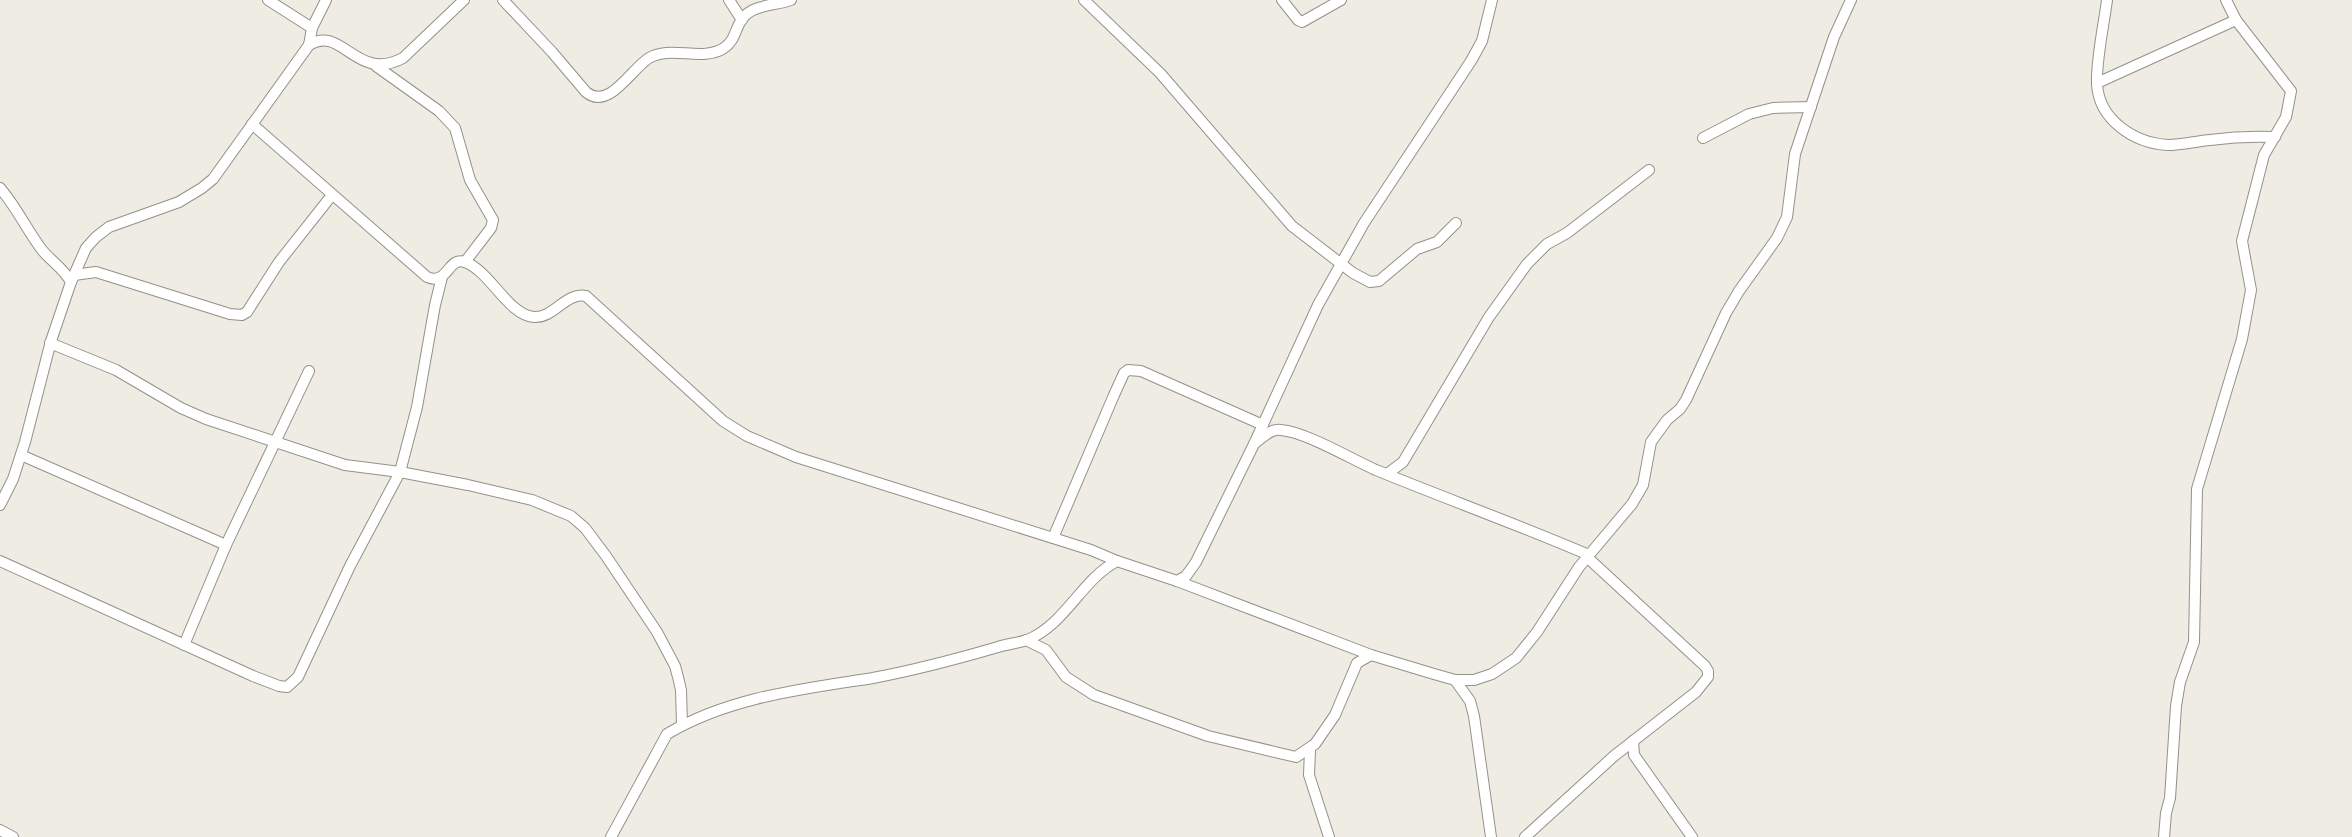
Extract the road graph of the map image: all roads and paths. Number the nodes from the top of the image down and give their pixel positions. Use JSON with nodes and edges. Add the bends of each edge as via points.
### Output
{"nodes":[{"id":1,"x":268,"y":0,"type":"edge"},
{"id":2,"x":326,"y":0,"type":"edge"},
{"id":3,"x":464,"y":0,"type":"edge"},
{"id":4,"x":503,"y":0,"type":"edge"},
{"id":5,"x":729,"y":0,"type":"edge"},
{"id":6,"x":791,"y":0,"type":"edge"},
{"id":7,"x":1084,"y":0,"type":"edge"},
{"id":8,"x":1282,"y":0,"type":"edge"},
{"id":9,"x":1341,"y":0,"type":"edge"},
{"id":10,"x":1492,"y":0,"type":"edge"},
{"id":11,"x":1851,"y":0,"type":"edge"},
{"id":12,"x":2107,"y":0,"type":"edge"},
{"id":13,"x":2226,"y":0,"type":"edge"},
{"id":14,"x":742,"y":20,"type":"junction"},
{"id":15,"x":2236,"y":20,"type":"junction"},
{"id":16,"x":312,"y":28,"type":"junction"},
{"id":17,"x":309,"y":45,"type":"junction"},
{"id":18,"x":376,"y":66,"type":"junction"},
{"id":19,"x":2097,"y":83,"type":"junction"},
{"id":20,"x":1811,"y":107,"type":"junction"},
{"id":21,"x":252,"y":124,"type":"junction"},
{"id":22,"x":2275,"y":137,"type":"junction"},
{"id":23,"x":1703,"y":138,"type":"dead end"},
{"id":24,"x":1649,"y":170,"type":"dead end"},
{"id":25,"x":0,"y":188,"type":"edge"},
{"id":26,"x":332,"y":195,"type":"junction"},
{"id":27,"x":1456,"y":223,"type":"dead end"},
{"id":28,"x":465,"y":262,"type":"junction"},
{"id":29,"x":1340,"y":265,"type":"junction"},
{"id":30,"x":442,"y":277,"type":"junction"},
{"id":31,"x":72,"y":278,"type":"junction"},
{"id":32,"x":50,"y":343,"type":"junction"},
{"id":33,"x":310,"y":371,"type":"dead end"},
{"id":34,"x":1265,"y":420,"type":"junction"},
{"id":35,"x":1278,"y":429,"type":"junction"},
{"id":36,"x":275,"y":442,"type":"junction"},
{"id":37,"x":1254,"y":444,"type":"junction"},
{"id":38,"x":20,"y":455,"type":"junction"},
{"id":39,"x":1399,"y":466,"type":"junction"},
{"id":40,"x":400,"y":472,"type":"junction"},
{"id":41,"x":1386,"y":474,"type":"junction"},
{"id":42,"x":1404,"y":481,"type":"junction"},
{"id":43,"x":0,"y":505,"type":"edge"},
{"id":44,"x":1052,"y":538,"type":"junction"},
{"id":45,"x":226,"y":545,"type":"junction"},
{"id":46,"x":1589,"y":556,"type":"junction"},
{"id":47,"x":0,"y":561,"type":"edge"},
{"id":48,"x":1117,"y":561,"type":"junction"},
{"id":49,"x":1177,"y":581,"type":"junction"},
{"id":50,"x":1026,"y":640,"type":"junction"},
{"id":51,"x":184,"y":645,"type":"junction"},
{"id":52,"x":1371,"y":655,"type":"junction"},
{"id":53,"x":1480,"y":678,"type":"junction"},
{"id":54,"x":1455,"y":680,"type":"junction"},
{"id":55,"x":1470,"y":701,"type":"junction"},
{"id":56,"x":682,"y":725,"type":"junction"},
{"id":57,"x":1632,"y":741,"type":"junction"},
{"id":58,"x":1310,"y":750,"type":"junction"},
{"id":59,"x":1296,"y":757,"type":"junction"},
{"id":60,"x":1309,"y":775,"type":"junction"},
{"id":61,"x":0,"y":830,"type":"edge"},
{"id":62,"x":13,"y":837,"type":"edge"},
{"id":63,"x":611,"y":837,"type":"edge"},
{"id":64,"x":1328,"y":837,"type":"edge"},
{"id":65,"x":1491,"y":837,"type":"edge"},
{"id":66,"x":1525,"y":837,"type":"edge"},
{"id":67,"x":1692,"y":837,"type":"edge"},
{"id":68,"x":2164,"y":837,"type":"edge"}],
"edges":[{"from":1,"to":16,"type":"street"},
{"from":2,"to":16,"type":"street"},
{"from":3,"to":18,"type":"street","via":[[403,58]]},
{"from":4,"to":14,"type":"street","via":[[586,92],[598,98],[611,92],[648,58],[657,54],[708,54],[724,48],[731,43]]},
{"from":5,"to":14,"type":"street"},
{"from":6,"to":14,"type":"street","via":[[763,6]]},
{"from":7,"to":29,"type":"street","via":[[1160,73],[1292,226]]},
{"from":8,"to":9,"type":"street","via":[[1302,22]]},
{"from":10,"to":29,"type":"street","via":[[1482,41],[1471,61]]},
{"from":11,"to":20,"type":"street","via":[[1834,37]]},
{"from":12,"to":19,"type":"street"},
{"from":13,"to":15,"type":"street"},
{"from":15,"to":19,"type":"street"},
{"from":15,"to":22,"type":"street","via":[[2291,91],[2286,117]]},
{"from":16,"to":17,"type":"street"},
{"from":17,"to":18,"type":"street","via":[[316,40],[328,40]]},
{"from":17,"to":21,"type":"street"},
{"from":18,"to":28,"type":"street","via":[[439,111],[455,128],[470,180],[493,220]]},
{"from":19,"to":22,"type":"street","via":[[2107,114],[2120,129],[2136,137],[2168,145],[2242,136]]},
{"from":20,"to":23,"type":"street","via":[[1773,108],[1748,114]]},
{"from":20,"to":46,"type":"street","via":[[1795,154],[1787,217],[1777,238],[1726,313],[1686,400],[1651,442],[1648,469],[1632,504]]},
{"from":21,"to":26,"type":"street"},
{"from":21,"to":31,"type":"street","via":[[213,179],[179,202],[109,227],[86,248]]},
{"from":22,"to":68,"type":"street","via":[[2264,155],[2242,241],[2251,290],[2242,339],[2197,489],[2194,642],[2180,682],[2176,706]]},
{"from":24,"to":39,"type":"street","via":[[1567,233],[1547,244],[1527,264],[1489,317],[1421,435]]},
{"from":25,"to":31,"type":"street","via":[[39,245]]},
{"from":26,"to":30,"type":"street","via":[[420,273],[432,280]]},
{"from":26,"to":31,"type":"street","via":[[242,315],[96,272]]},
{"from":27,"to":29,"type":"street","via":[[1437,242],[1417,249],[1375,283]]},
{"from":28,"to":30,"type":"street","via":[[458,261]]},
{"from":28,"to":44,"type":"street","via":[[526,315],[546,315],[572,296],[592,300],[691,393],[746,436],[796,457]]},
{"from":29,"to":34,"type":"street"},
{"from":30,"to":40,"type":"street","via":[[417,408]]},
{"from":31,"to":32,"type":"street"},
{"from":32,"to":36,"type":"street","via":[[116,370],[206,419]]},
{"from":32,"to":38,"type":"street"},
{"from":33,"to":36,"type":"street"},
{"from":34,"to":35,"type":"street"},
{"from":34,"to":37,"type":"street"},
{"from":34,"to":44,"type":"street","via":[[1140,371],[1128,370]]},
{"from":35,"to":37,"type":"street"},
{"from":35,"to":41,"type":"street","via":[[1302,436]]},
{"from":36,"to":40,"type":"street","via":[[346,465]]},
{"from":36,"to":45,"type":"street"},
{"from":37,"to":49,"type":"street","via":[[1196,562],[1186,576]]},
{"from":38,"to":43,"type":"street"},
{"from":38,"to":45,"type":"street"},
{"from":39,"to":41,"type":"street"},
{"from":39,"to":42,"type":"street"},
{"from":40,"to":51,"type":"street","via":[[292,683],[287,687],[279,686]]},
{"from":40,"to":56,"type":"street","via":[[532,500],[571,516],[585,528],[657,632],[674,666],[681,690]]},
{"from":41,"to":42,"type":"street"},
{"from":42,"to":46,"type":"street","via":[[1514,522]]},
{"from":44,"to":48,"type":"street"},
{"from":45,"to":51,"type":"street"},
{"from":46,"to":53,"type":"street","via":[[1516,658]]},
{"from":46,"to":57,"type":"street","via":[[1708,671],[1696,692]]},
{"from":47,"to":51,"type":"street"},
{"from":48,"to":49,"type":"street"},
{"from":48,"to":50,"type":"street","via":[[1105,567],[1050,626]]},
{"from":49,"to":52,"type":"street"},
{"from":50,"to":56,"type":"street","via":[[944,662],[746,701]]},
{"from":50,"to":59,"type":"street","via":[[1046,650],[1066,677],[1094,695],[1208,736]]},
{"from":52,"to":54,"type":"street"},
{"from":52,"to":58,"type":"street","via":[[1357,663],[1335,714]]},
{"from":53,"to":54,"type":"street"},
{"from":53,"to":55,"type":"street"},
{"from":54,"to":55,"type":"street"},
{"from":55,"to":65,"type":"street"},
{"from":56,"to":63,"type":"street","via":[[667,734]]},
{"from":57,"to":66,"type":"street"},
{"from":57,"to":67,"type":"street","via":[[1634,755]]},
{"from":58,"to":59,"type":"street"},
{"from":58,"to":60,"type":"street"},
{"from":59,"to":60,"type":"street"},
{"from":60,"to":64,"type":"street"},
{"from":61,"to":62,"type":"street"}]}
